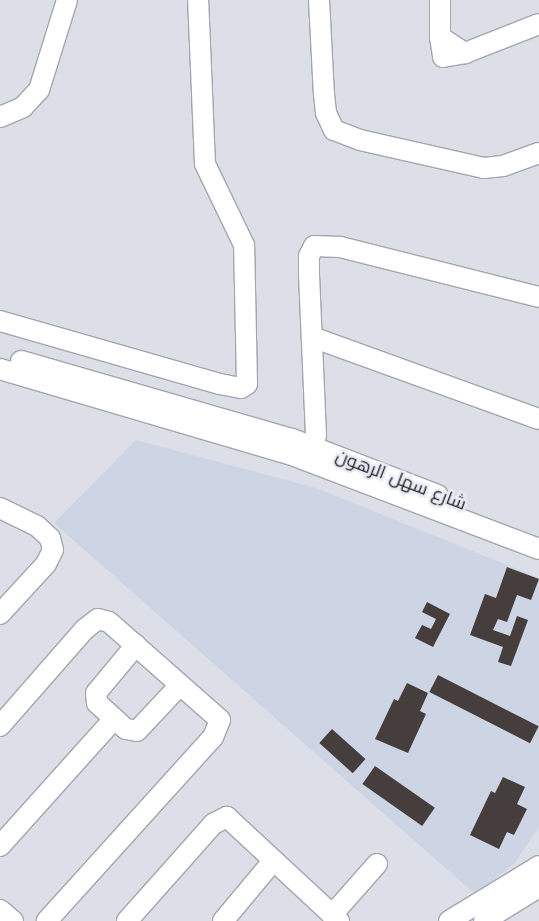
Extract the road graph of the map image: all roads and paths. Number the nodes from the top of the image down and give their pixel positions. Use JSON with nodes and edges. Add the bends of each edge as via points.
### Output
{"nodes":[{"id":1,"x":67,"y":0,"type":"edge"},
{"id":2,"x":198,"y":0,"type":"edge"},
{"id":3,"x":319,"y":0,"type":"edge"},
{"id":4,"x":440,"y":0,"type":"edge"},
{"id":5,"x":539,"y":24,"type":"edge"},
{"id":6,"x":0,"y":117,"type":"edge"},
{"id":7,"x":539,"y":154,"type":"edge"},
{"id":8,"x":539,"y":296,"type":"edge"},
{"id":9,"x":0,"y":320,"type":"edge"},
{"id":10,"x":312,"y":337,"type":"junction"},
{"id":11,"x":79,"y":343,"type":"junction"},
{"id":12,"x":0,"y":355,"type":"edge"},
{"id":13,"x":0,"y":369,"type":"edge"},
{"id":14,"x":67,"y":381,"type":"junction"},
{"id":15,"x":539,"y":419,"type":"edge"},
{"id":16,"x":312,"y":454,"type":"junction"},
{"id":17,"x":0,"y":508,"type":"edge"},
{"id":18,"x":539,"y":534,"type":"edge"},
{"id":19,"x":539,"y":549,"type":"edge"},
{"id":20,"x":0,"y":614,"type":"edge"},
{"id":21,"x":136,"y":645,"type":"junction"},
{"id":22,"x":180,"y":686,"type":"junction"},
{"id":23,"x":114,"y":719,"type":"junction"},
{"id":24,"x":0,"y":726,"type":"edge"},
{"id":25,"x":0,"y":846,"type":"edge"},
{"id":26,"x":273,"y":861,"type":"junction"},
{"id":27,"x":377,"y":864,"type":"dead end"},
{"id":28,"x":539,"y":866,"type":"edge"},
{"id":29,"x":539,"y":888,"type":"edge"},
{"id":30,"x":0,"y":910,"type":"edge"},
{"id":31,"x":335,"y":918,"type":"edge"},
{"id":32,"x":13,"y":921,"type":"edge"},
{"id":33,"x":47,"y":921,"type":"edge"},
{"id":34,"x":127,"y":921,"type":"edge"},
{"id":35,"x":223,"y":921,"type":"edge"},
{"id":36,"x":449,"y":921,"type":"edge"},
{"id":37,"x":484,"y":921,"type":"edge"}],
"edges":[{"from":1,"to":6,"type":"street","via":[[39,90],[23,107]]},
{"from":2,"to":11,"type":"street","via":[[205,164],[244,245],[247,384],[241,388],[230,386]]},
{"from":3,"to":7,"type":"street","via":[[326,113],[334,130],[360,140],[484,168],[503,166]]},
{"from":4,"to":5,"type":"street","via":[[440,37],[464,53]]},
{"from":8,"to":10,"type":"street","via":[[320,245],[310,250],[309,256]]},
{"from":9,"to":11,"type":"street"},
{"from":10,"to":15,"type":"street"},
{"from":10,"to":16,"type":"street","via":[[316,435]]},
{"from":11,"to":14,"type":"street"},
{"from":12,"to":14,"type":"street"},
{"from":13,"to":14,"type":"street"},
{"from":14,"to":16,"type":"street"},
{"from":14,"to":16,"type":"street","name":"شارع سهل الرهون","via":[[261,431]]},
{"from":16,"to":18,"type":"street","name":"شارع سهل الرهون"},
{"from":16,"to":19,"type":"street","name":"شارع سهل الرهون"},
{"from":17,"to":20,"type":"street","via":[[38,526],[50,538],[53,550],[46,564]]},
{"from":21,"to":22,"type":"street"},
{"from":21,"to":23,"type":"street","via":[[96,693],[97,703]]},
{"from":21,"to":24,"type":"street","via":[[103,619],[94,620]]},
{"from":22,"to":23,"type":"street","via":[[140,729],[130,731]]},
{"from":22,"to":33,"type":"street","via":[[217,716],[220,724],[217,732]]},
{"from":23,"to":25,"type":"street"},
{"from":26,"to":31,"type":"street"},
{"from":26,"to":34,"type":"street","via":[[234,822],[227,817],[220,818]]},
{"from":26,"to":35,"type":"street"},
{"from":27,"to":31,"type":"street"},
{"from":28,"to":36,"type":"street"},
{"from":29,"to":37,"type":"street"},
{"from":30,"to":32,"type":"street"}]}
